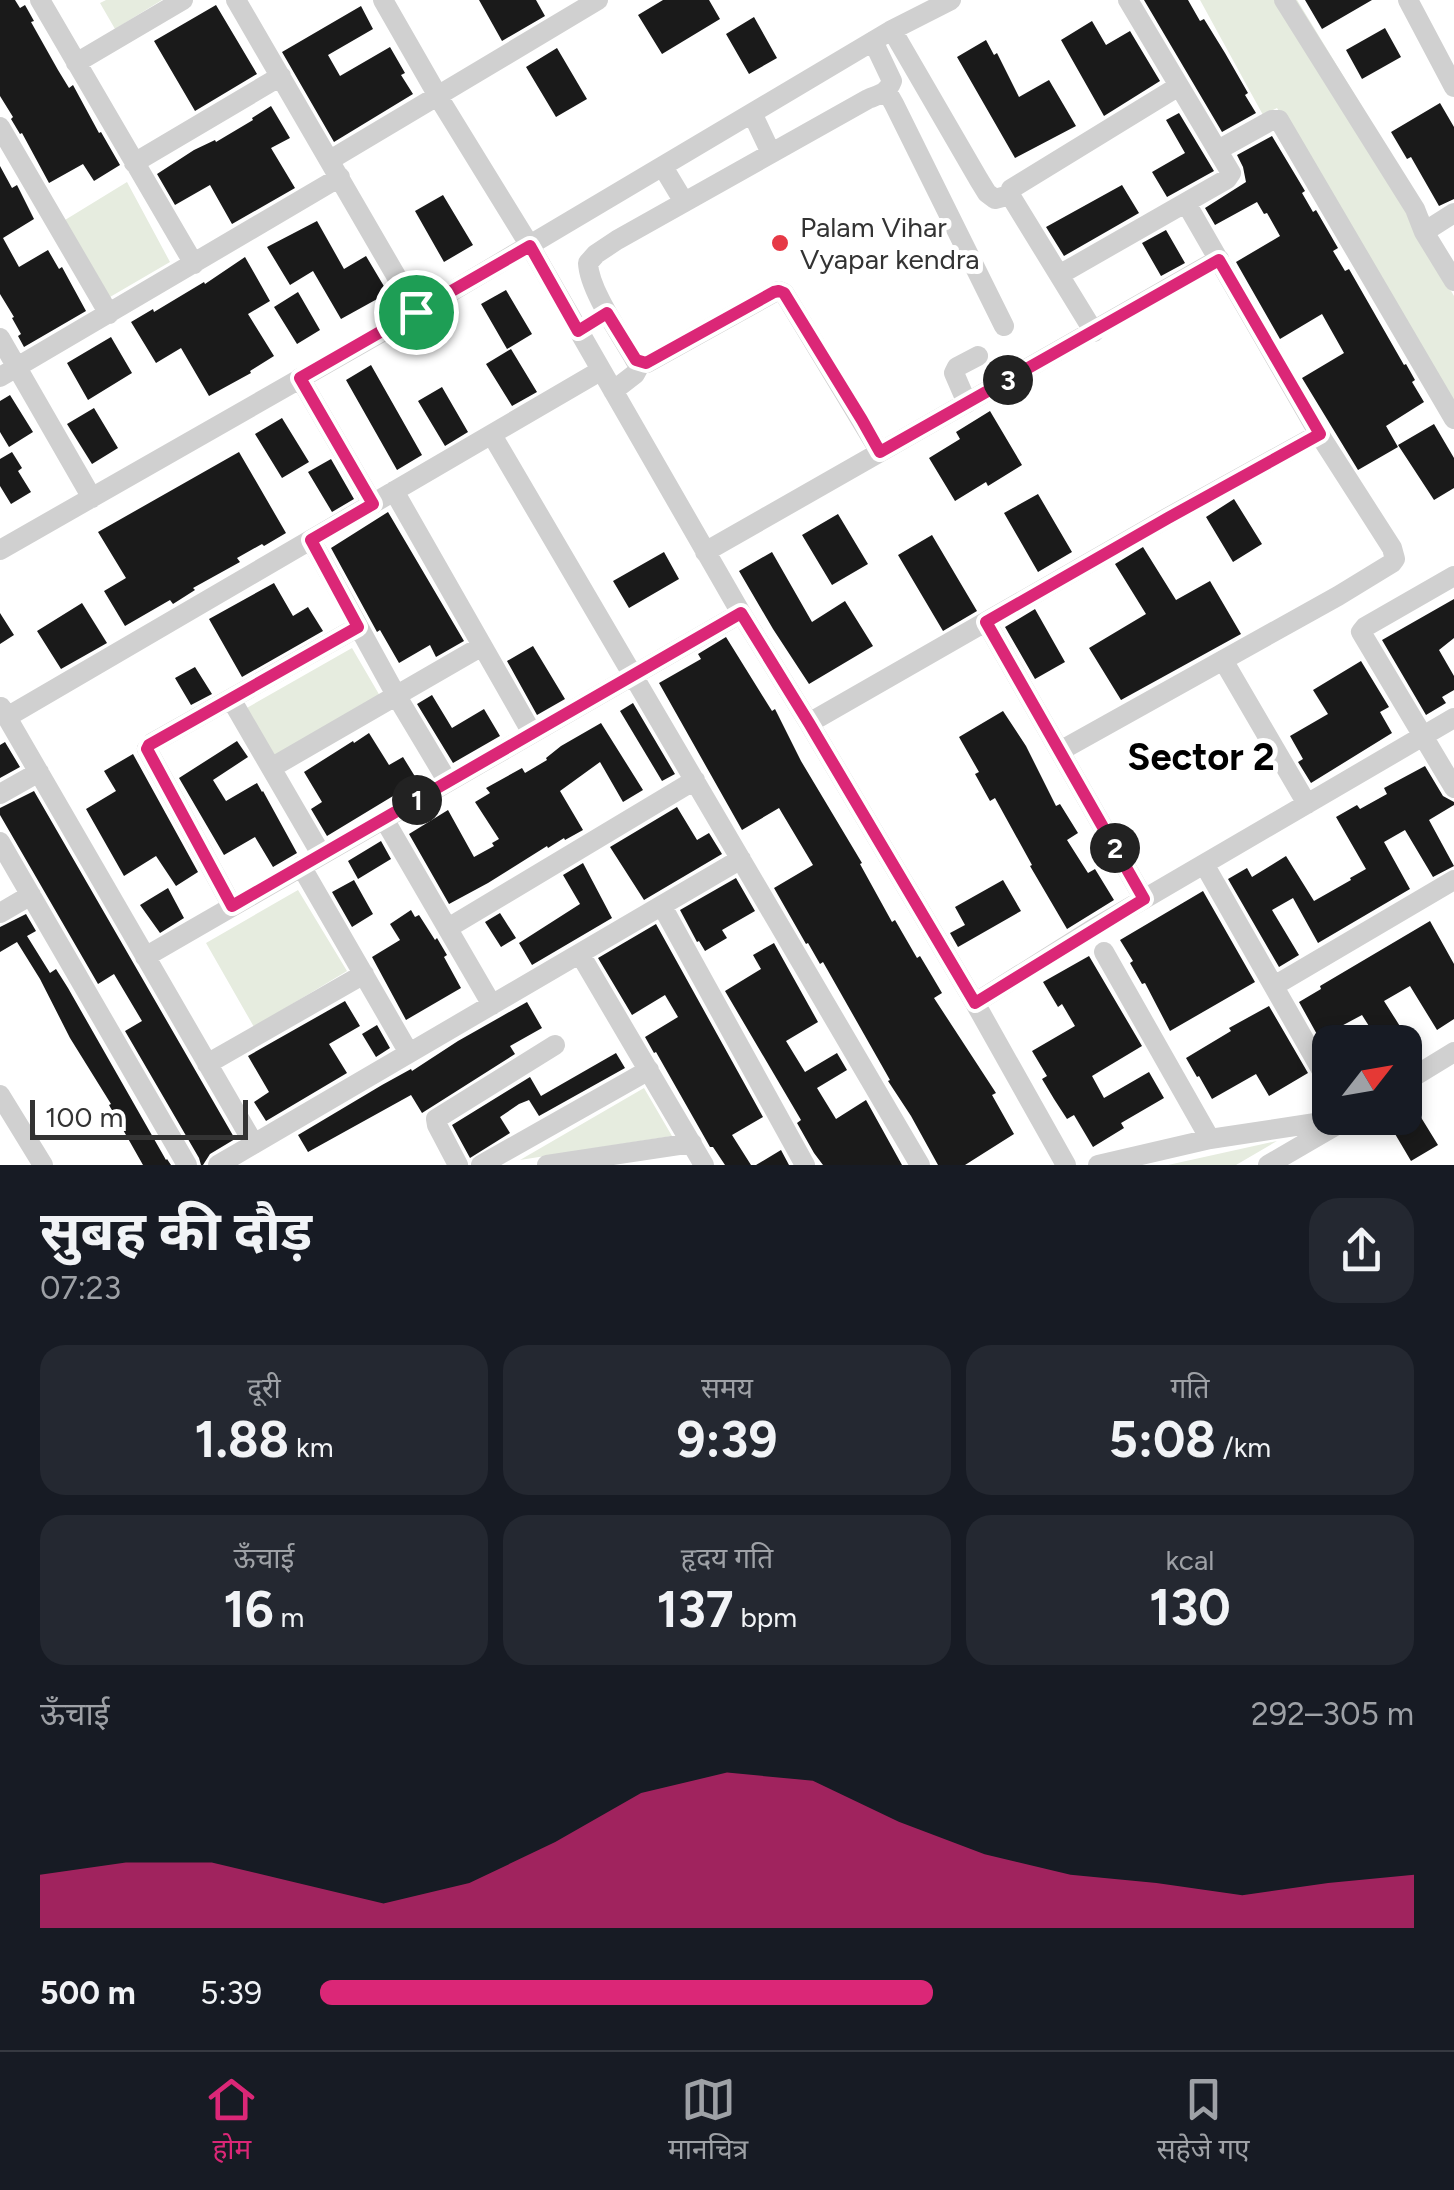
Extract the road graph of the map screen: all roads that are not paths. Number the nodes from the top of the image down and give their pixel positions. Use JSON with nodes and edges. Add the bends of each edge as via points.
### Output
{"nodes":[{"id":1,"x":40,"y":0,"type":"edge"},
{"id":2,"x":182,"y":0,"type":"edge"},
{"id":3,"x":236,"y":0,"type":"edge"},
{"id":4,"x":383,"y":0,"type":"edge"},
{"id":5,"x":598,"y":0,"type":"edge"},
{"id":6,"x":951,"y":0,"type":"edge"},
{"id":7,"x":1128,"y":0,"type":"edge"},
{"id":8,"x":1284,"y":0,"type":"edge"},
{"id":9,"x":1408,"y":0,"type":"edge"},
{"id":10,"x":1429,"y":0,"type":"edge"},
{"id":11,"x":568,"y":8,"type":"edge"},
{"id":12,"x":892,"y":30,"type":"junction"},
{"id":13,"x":1426,"y":34,"type":"junction"},
{"id":14,"x":873,"y":41,"type":"junction"},
{"id":15,"x":76,"y":64,"type":"junction"},
{"id":16,"x":281,"y":76,"type":"junction"},
{"id":17,"x":1180,"y":86,"type":"junction"},
{"id":18,"x":1454,"y":87,"type":"edge"},
{"id":19,"x":883,"y":94,"type":"junction"},
{"id":20,"x":438,"y":96,"type":"junction"},
{"id":21,"x":752,"y":113,"type":"junction"},
{"id":22,"x":0,"y":128,"type":"edge"},
{"id":23,"x":1218,"y":150,"type":"junction"},
{"id":24,"x":771,"y":153,"type":"junction"},
{"id":25,"x":134,"y":164,"type":"junction"},
{"id":26,"x":663,"y":166,"type":"junction"},
{"id":27,"x":336,"y":169,"type":"junction"},
{"id":28,"x":1010,"y":195,"type":"junction"},
{"id":29,"x":684,"y":202,"type":"junction"},
{"id":30,"x":1186,"y":203,"type":"junction"},
{"id":31,"x":1454,"y":213,"type":"edge"},
{"id":32,"x":1424,"y":232,"type":"junction"},
{"id":33,"x":530,"y":246,"type":"junction"},
{"id":34,"x":1219,"y":260,"type":"junction"},
{"id":35,"x":194,"y":264,"type":"junction"},
{"id":36,"x":1059,"y":275,"type":"junction"},
{"id":37,"x":1454,"y":281,"type":"edge"},
{"id":38,"x":416,"y":312,"type":"junction"},
{"id":39,"x":607,"y":313,"type":"junction"},
{"id":40,"x":109,"y":314,"type":"junction"},
{"id":41,"x":1004,"y":326,"type":"dead end"},
{"id":42,"x":578,"y":331,"type":"junction"},
{"id":43,"x":1094,"y":332,"type":"junction"},
{"id":44,"x":0,"y":338,"type":"edge"},
{"id":45,"x":978,"y":356,"type":"dead end"},
{"id":46,"x":641,"y":363,"type":"junction"},
{"id":47,"x":600,"y":371,"type":"junction"},
{"id":48,"x":8,"y":372,"type":"edge"},
{"id":49,"x":300,"y":378,"type":"junction"},
{"id":50,"x":613,"y":391,"type":"junction"},
{"id":51,"x":968,"y":403,"type":"junction"},
{"id":52,"x":1454,"y":419,"type":"edge"},
{"id":53,"x":492,"y":434,"type":"junction"},
{"id":54,"x":1320,"y":434,"type":"junction"},
{"id":55,"x":880,"y":452,"type":"junction"},
{"id":56,"x":394,"y":491,"type":"junction"},
{"id":57,"x":92,"y":498,"type":"junction"},
{"id":58,"x":373,"y":504,"type":"junction"},
{"id":59,"x":311,"y":540,"type":"junction"},
{"id":60,"x":0,"y":550,"type":"edge"},
{"id":61,"x":705,"y":552,"type":"junction"},
{"id":62,"x":1454,"y":576,"type":"edge"},
{"id":63,"x":741,"y":613,"type":"junction"},
{"id":64,"x":986,"y":622,"type":"junction"},
{"id":65,"x":358,"y":627,"type":"junction"},
{"id":66,"x":482,"y":646,"type":"junction"},
{"id":67,"x":1224,"y":660,"type":"junction"},
{"id":68,"x":633,"y":675,"type":"junction"},
{"id":69,"x":396,"y":695,"type":"junction"},
{"id":70,"x":231,"y":698,"type":"junction"},
{"id":71,"x":3,"y":711,"type":"edge"},
{"id":72,"x":1454,"y":718,"type":"edge"},
{"id":73,"x":809,"y":723,"type":"junction"},
{"id":74,"x":532,"y":733,"type":"junction"},
{"id":75,"x":1422,"y":736,"type":"junction"},
{"id":76,"x":1060,"y":751,"type":"junction"},
{"id":77,"x":271,"y":768,"type":"junction"},
{"id":78,"x":39,"y":772,"type":"junction"},
{"id":79,"x":695,"y":780,"type":"junction"},
{"id":80,"x":448,"y":782,"type":"junction"},
{"id":81,"x":1454,"y":788,"type":"edge"},
{"id":82,"x":0,"y":794,"type":"edge"},
{"id":83,"x":1307,"y":804,"type":"junction"},
{"id":84,"x":384,"y":819,"type":"junction"},
{"id":85,"x":0,"y":842,"type":"edge"},
{"id":86,"x":321,"y":854,"type":"junction"},
{"id":87,"x":741,"y":860,"type":"junction"},
{"id":88,"x":1204,"y":864,"type":"junction"},
{"id":89,"x":301,"y":866,"type":"junction"},
{"id":90,"x":1454,"y":880,"type":"edge"},
{"id":91,"x":30,"y":895,"type":"junction"},
{"id":92,"x":1144,"y":899,"type":"junction"},
{"id":93,"x":232,"y":906,"type":"junction"},
{"id":94,"x":662,"y":906,"type":"junction"},
{"id":95,"x":0,"y":912,"type":"edge"},
{"id":96,"x":448,"y":928,"type":"junction"},
{"id":97,"x":1104,"y":952,"type":"dead end"},
{"id":98,"x":580,"y":954,"type":"junction"},
{"id":99,"x":146,"y":957,"type":"junction"},
{"id":100,"x":364,"y":974,"type":"junction"},
{"id":101,"x":1274,"y":986,"type":"junction"},
{"id":102,"x":975,"y":1003,"type":"junction"},
{"id":103,"x":492,"y":1005,"type":"junction"},
{"id":104,"x":555,"y":1045,"type":"dead end"},
{"id":105,"x":1454,"y":1052,"type":"edge"},
{"id":106,"x":409,"y":1053,"type":"junction"},
{"id":107,"x":1312,"y":1054,"type":"edge"},
{"id":108,"x":207,"y":1064,"type":"junction"},
{"id":109,"x":649,"y":1070,"type":"junction"},
{"id":110,"x":1422,"y":1072,"type":"edge"},
{"id":111,"x":0,"y":1095,"type":"edge"},
{"id":112,"x":1312,"y":1123,"type":"edge"},
{"id":113,"x":1319,"y":1135,"type":"edge"},
{"id":114,"x":1210,"y":1139,"type":"junction"},
{"id":115,"x":692,"y":1143,"type":"junction"},
{"id":116,"x":254,"y":1144,"type":"junction"},
{"id":117,"x":43,"y":1165,"type":"edge"},
{"id":118,"x":187,"y":1165,"type":"edge"},
{"id":119,"x":218,"y":1165,"type":"edge"},
{"id":120,"x":458,"y":1165,"type":"edge"},
{"id":121,"x":481,"y":1165,"type":"edge"},
{"id":122,"x":547,"y":1165,"type":"edge"},
{"id":123,"x":704,"y":1165,"type":"edge"},
{"id":124,"x":806,"y":1165,"type":"edge"},
{"id":125,"x":920,"y":1165,"type":"edge"},
{"id":126,"x":1066,"y":1165,"type":"edge"},
{"id":127,"x":1098,"y":1165,"type":"edge"},
{"id":128,"x":1268,"y":1165,"type":"edge"}],
"edges":[{"from":1,"to":15,"type":"street"},
{"from":2,"to":15,"type":"street"},
{"from":3,"to":16,"type":"street"},
{"from":4,"to":20,"type":"street"},
{"from":5,"to":11,"type":"street"},
{"from":6,"to":12,"type":"street"},
{"from":7,"to":17,"type":"street"},
{"from":8,"to":32,"type":"street"},
{"from":9,"to":13,"type":"street"},
{"from":10,"to":13,"type":"street"},
{"from":11,"to":20,"type":"street"},
{"from":12,"to":14,"type":"street"},
{"from":12,"to":28,"type":"street","via":[[986,192],[999,199]]},
{"from":13,"to":18,"type":"street"},
{"from":14,"to":19,"type":"street","via":[[892,81]]},
{"from":14,"to":21,"type":"street"},
{"from":15,"to":25,"type":"street"},
{"from":16,"to":25,"type":"street"},
{"from":16,"to":27,"type":"street"},
{"from":17,"to":23,"type":"street"},
{"from":17,"to":28,"type":"street"},
{"from":19,"to":24,"type":"street"},
{"from":19,"to":41,"type":"street","via":[[894,104]]},
{"from":20,"to":27,"type":"street"},
{"from":20,"to":33,"type":"street"},
{"from":21,"to":24,"type":"street"},
{"from":21,"to":26,"type":"street"},
{"from":22,"to":40,"type":"street"},
{"from":23,"to":30,"type":"street","via":[[1230,176]]},
{"from":23,"to":52,"type":"street","via":[[1280,120]]},
{"from":24,"to":29,"type":"street"},
{"from":25,"to":35,"type":"street"},
{"from":26,"to":29,"type":"street"},
{"from":26,"to":33,"type":"street"},
{"from":27,"to":35,"type":"street"},
{"from":27,"to":38,"type":"street"},
{"from":28,"to":36,"type":"street"},
{"from":29,"to":39,"type":"street","via":[[588,263]]},
{"from":30,"to":34,"type":"street"},
{"from":30,"to":36,"type":"street"},
{"from":31,"to":32,"type":"street"},
{"from":32,"to":37,"type":"street"},
{"from":33,"to":38,"type":"street"},
{"from":33,"to":42,"type":"street"},
{"from":34,"to":43,"type":"street"},
{"from":34,"to":54,"type":"street"},
{"from":35,"to":40,"type":"street"},
{"from":36,"to":43,"type":"street"},
{"from":38,"to":49,"type":"street"},
{"from":39,"to":42,"type":"street"},
{"from":39,"to":46,"type":"street"},
{"from":40,"to":48,"type":"street"},
{"from":42,"to":47,"type":"street"},
{"from":43,"to":51,"type":"street"},
{"from":44,"to":48,"type":"street"},
{"from":45,"to":51,"type":"street","via":[[954,373]]},
{"from":46,"to":50,"type":"street"},
{"from":46,"to":55,"type":"street","via":[[779,291]]},
{"from":47,"to":50,"type":"street"},
{"from":47,"to":53,"type":"street"},
{"from":48,"to":57,"type":"street"},
{"from":49,"to":57,"type":"street"},
{"from":49,"to":58,"type":"street"},
{"from":50,"to":61,"type":"street"},
{"from":51,"to":55,"type":"street"},
{"from":53,"to":56,"type":"street"},
{"from":53,"to":68,"type":"street"},
{"from":54,"to":64,"type":"street"},
{"from":54,"to":67,"type":"street","via":[[1395,560]]},
{"from":55,"to":61,"type":"street"},
{"from":56,"to":58,"type":"street"},
{"from":56,"to":66,"type":"street"},
{"from":57,"to":60,"type":"street"},
{"from":58,"to":59,"type":"street"},
{"from":59,"to":65,"type":"street"},
{"from":59,"to":71,"type":"street"},
{"from":61,"to":63,"type":"street"},
{"from":62,"to":75,"type":"street","via":[[1361,632]]},
{"from":63,"to":68,"type":"street"},
{"from":63,"to":73,"type":"street"},
{"from":64,"to":73,"type":"street"},
{"from":64,"to":76,"type":"street"},
{"from":65,"to":69,"type":"street"},
{"from":65,"to":70,"type":"street"},
{"from":66,"to":69,"type":"street"},
{"from":66,"to":74,"type":"street"},
{"from":67,"to":76,"type":"street"},
{"from":67,"to":83,"type":"street"},
{"from":68,"to":74,"type":"street"},
{"from":68,"to":79,"type":"street"},
{"from":69,"to":77,"type":"street"},
{"from":69,"to":80,"type":"street"},
{"from":70,"to":77,"type":"street"},
{"from":70,"to":93,"type":"street","via":[[147,749]]},
{"from":71,"to":78,"type":"street"},
{"from":72,"to":75,"type":"street"},
{"from":73,"to":102,"type":"street"},
{"from":74,"to":80,"type":"street"},
{"from":75,"to":81,"type":"street"},
{"from":75,"to":83,"type":"street"},
{"from":76,"to":92,"type":"street"},
{"from":77,"to":86,"type":"street"},
{"from":78,"to":82,"type":"street"},
{"from":78,"to":99,"type":"street"},
{"from":79,"to":87,"type":"street"},
{"from":79,"to":96,"type":"street"},
{"from":80,"to":84,"type":"street"},
{"from":83,"to":88,"type":"street"},
{"from":84,"to":86,"type":"street"},
{"from":84,"to":96,"type":"street"},
{"from":85,"to":91,"type":"street"},
{"from":86,"to":89,"type":"street"},
{"from":87,"to":94,"type":"street"},
{"from":87,"to":125,"type":"street"},
{"from":88,"to":92,"type":"street"},
{"from":88,"to":101,"type":"street"},
{"from":89,"to":93,"type":"street"},
{"from":89,"to":100,"type":"street"},
{"from":90,"to":101,"type":"street"},
{"from":91,"to":95,"type":"street"},
{"from":91,"to":118,"type":"street"},
{"from":92,"to":102,"type":"street"},
{"from":93,"to":99,"type":"street"},
{"from":94,"to":98,"type":"street"},
{"from":94,"to":124,"type":"street"},
{"from":96,"to":103,"type":"street"},
{"from":97,"to":114,"type":"street"},
{"from":98,"to":103,"type":"street"},
{"from":98,"to":109,"type":"street"},
{"from":99,"to":108,"type":"street"},
{"from":100,"to":106,"type":"street"},
{"from":100,"to":108,"type":"street"},
{"from":101,"to":107,"type":"street"},
{"from":102,"to":126,"type":"street"},
{"from":103,"to":106,"type":"street"},
{"from":104,"to":120,"type":"street","via":[[436,1119]]},
{"from":105,"to":110,"type":"street"},
{"from":106,"to":116,"type":"street"},
{"from":108,"to":116,"type":"street"},
{"from":109,"to":115,"type":"street"},
{"from":109,"to":121,"type":"street"},
{"from":111,"to":117,"type":"street"},
{"from":112,"to":114,"type":"street"},
{"from":113,"to":128,"type":"street"},
{"from":114,"to":127,"type":"street"},
{"from":115,"to":122,"type":"street"},
{"from":115,"to":123,"type":"street"},
{"from":116,"to":119,"type":"street"}]}
